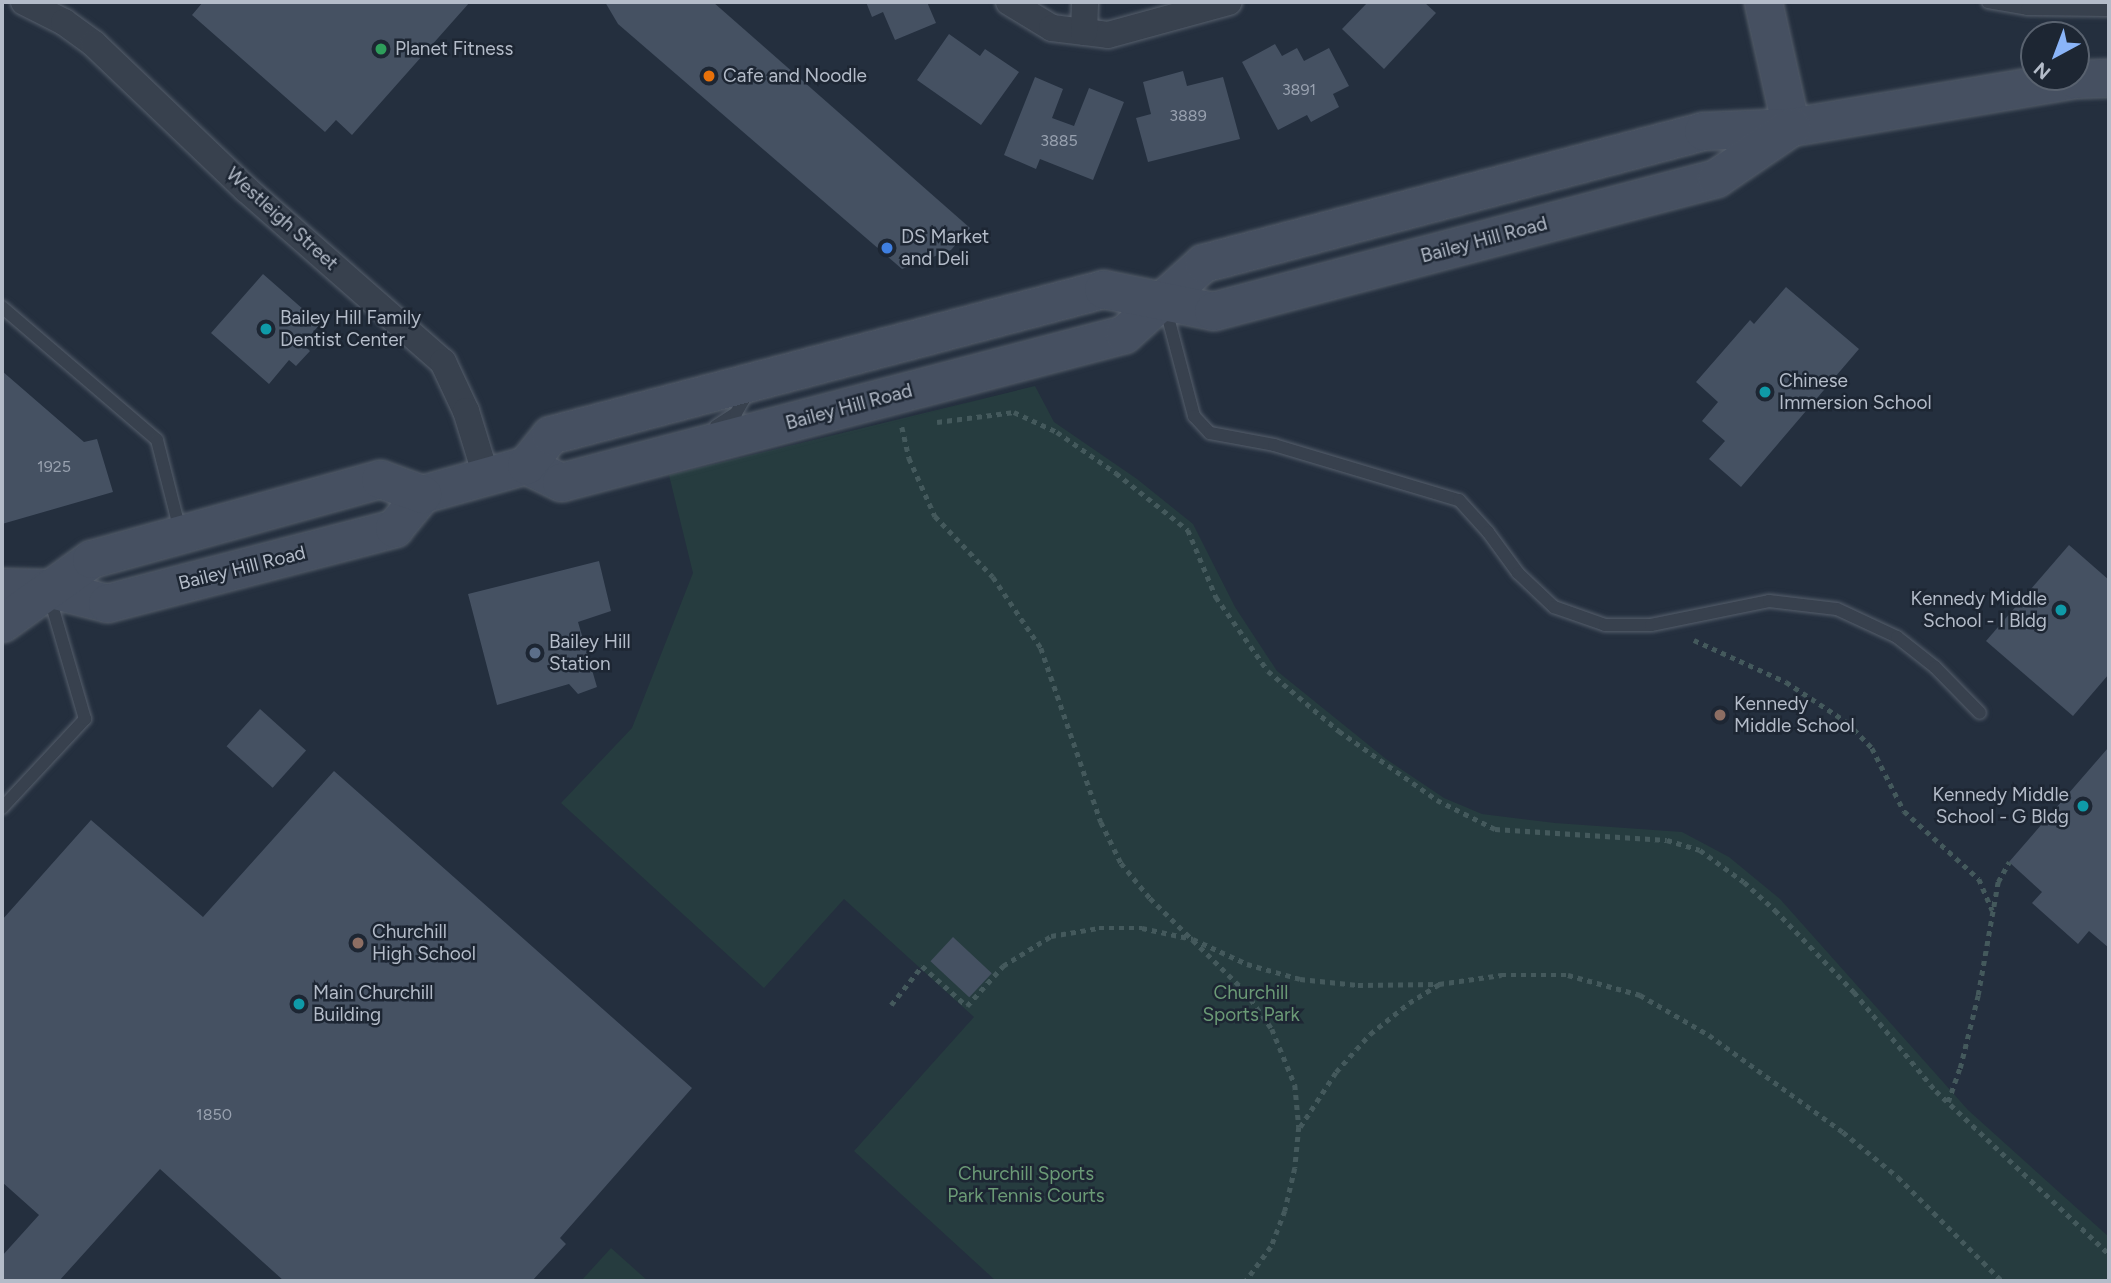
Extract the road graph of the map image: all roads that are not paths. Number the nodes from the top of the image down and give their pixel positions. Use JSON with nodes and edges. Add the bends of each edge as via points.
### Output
{"nodes":[{"id":1,"x":24,"y":2,"type":"edge"},
{"id":2,"x":1009,"y":2,"type":"edge"},
{"id":3,"x":1085,"y":2,"type":"edge"},
{"id":4,"x":1229,"y":2,"type":"edge"},
{"id":5,"x":1763,"y":2,"type":"edge"},
{"id":6,"x":1988,"y":2,"type":"edge"},
{"id":7,"x":2109,"y":10,"type":"edge"},
{"id":8,"x":1084,"y":32,"type":"junction"},
{"id":9,"x":2109,"y":78,"type":"edge"},
{"id":10,"x":1791,"y":127,"type":"junction"},
{"id":11,"x":1163,"y":299,"type":"junction"},
{"id":12,"x":2,"y":307,"type":"edge"},
{"id":13,"x":847,"y":359,"type":"junction"},
{"id":14,"x":754,"y":383,"type":"junction"},
{"id":15,"x":823,"y":414,"type":"junction"},
{"id":16,"x":700,"y":430,"type":"dead end"},
{"id":17,"x":526,"y":465,"type":"junction"},
{"id":18,"x":486,"y":476,"type":"junction"},
{"id":19,"x":422,"y":494,"type":"junction"},
{"id":20,"x":181,"y":534,"type":"junction"},
{"id":21,"x":2,"y":587,"type":"edge"},
{"id":22,"x":47,"y":587,"type":"junction"},
{"id":23,"x":2,"y":623,"type":"edge"},
{"id":24,"x":1980,"y":713,"type":"dead end"},
{"id":25,"x":2,"y":808,"type":"edge"}],
"edges":[{"from":1,"to":18,"type":"street","name":"Westleigh Street","via":[[94,44],[247,190],[443,362],[466,411]]},
{"from":2,"to":8,"type":"street","via":[[1052,28]]},
{"from":3,"to":8,"type":"street"},
{"from":4,"to":8,"type":"street","via":[[1108,35]]},
{"from":5,"to":10,"type":"main road"},
{"from":6,"to":7,"type":"lane","via":[[2027,9]]},
{"from":9,"to":10,"type":"main road","name":"Bailey Hill Road","via":[[2075,79]]},
{"from":10,"to":11,"type":"main road","name":"Bailey Hill Road","via":[[1703,131],[1203,263]]},
{"from":10,"to":11,"type":"main road","name":"Bailey Hill Road","via":[[1716,178],[1213,311]]},
{"from":11,"to":13,"type":"main road","name":"Bailey Hill Road","via":[[1104,289]]},
{"from":11,"to":15,"type":"main road","name":"Bailey Hill Road","via":[[1124,334],[905,416]]},
{"from":11,"to":24,"type":"lane","via":[[1194,416],[1210,433],[1274,445],[1459,500],[1518,573],[1554,607],[1605,625],[1651,625],[1769,601],[1838,609],[1898,637]]},
{"from":12,"to":20,"type":"lane","via":[[157,440]]},
{"from":13,"to":14,"type":"main road","name":"Bailey Hill Road"},
{"from":13,"to":15,"type":"main road","via":[[846,376]]},
{"from":14,"to":16,"type":"lane","via":[[724,424]]},
{"from":14,"to":17,"type":"main road","name":"Bailey Hill Road","via":[[551,435]]},
{"from":15,"to":17,"type":"main road","name":"Bailey Hill Road","via":[[657,450],[561,482]]},
{"from":17,"to":18,"type":"main road"},
{"from":18,"to":19,"type":"main road"},
{"from":19,"to":20,"type":"main road","via":[[380,479]]},
{"from":19,"to":22,"type":"main road","name":"Bailey Hill Road","via":[[394,528],[120,600],[107,603]]},
{"from":20,"to":22,"type":"main road","via":[[91,559]]},
{"from":21,"to":22,"type":"main road","name":"Bailey Hill Road"},
{"from":22,"to":23,"type":"main road"},
{"from":22,"to":25,"type":"lane","via":[[85,719]]}]}
